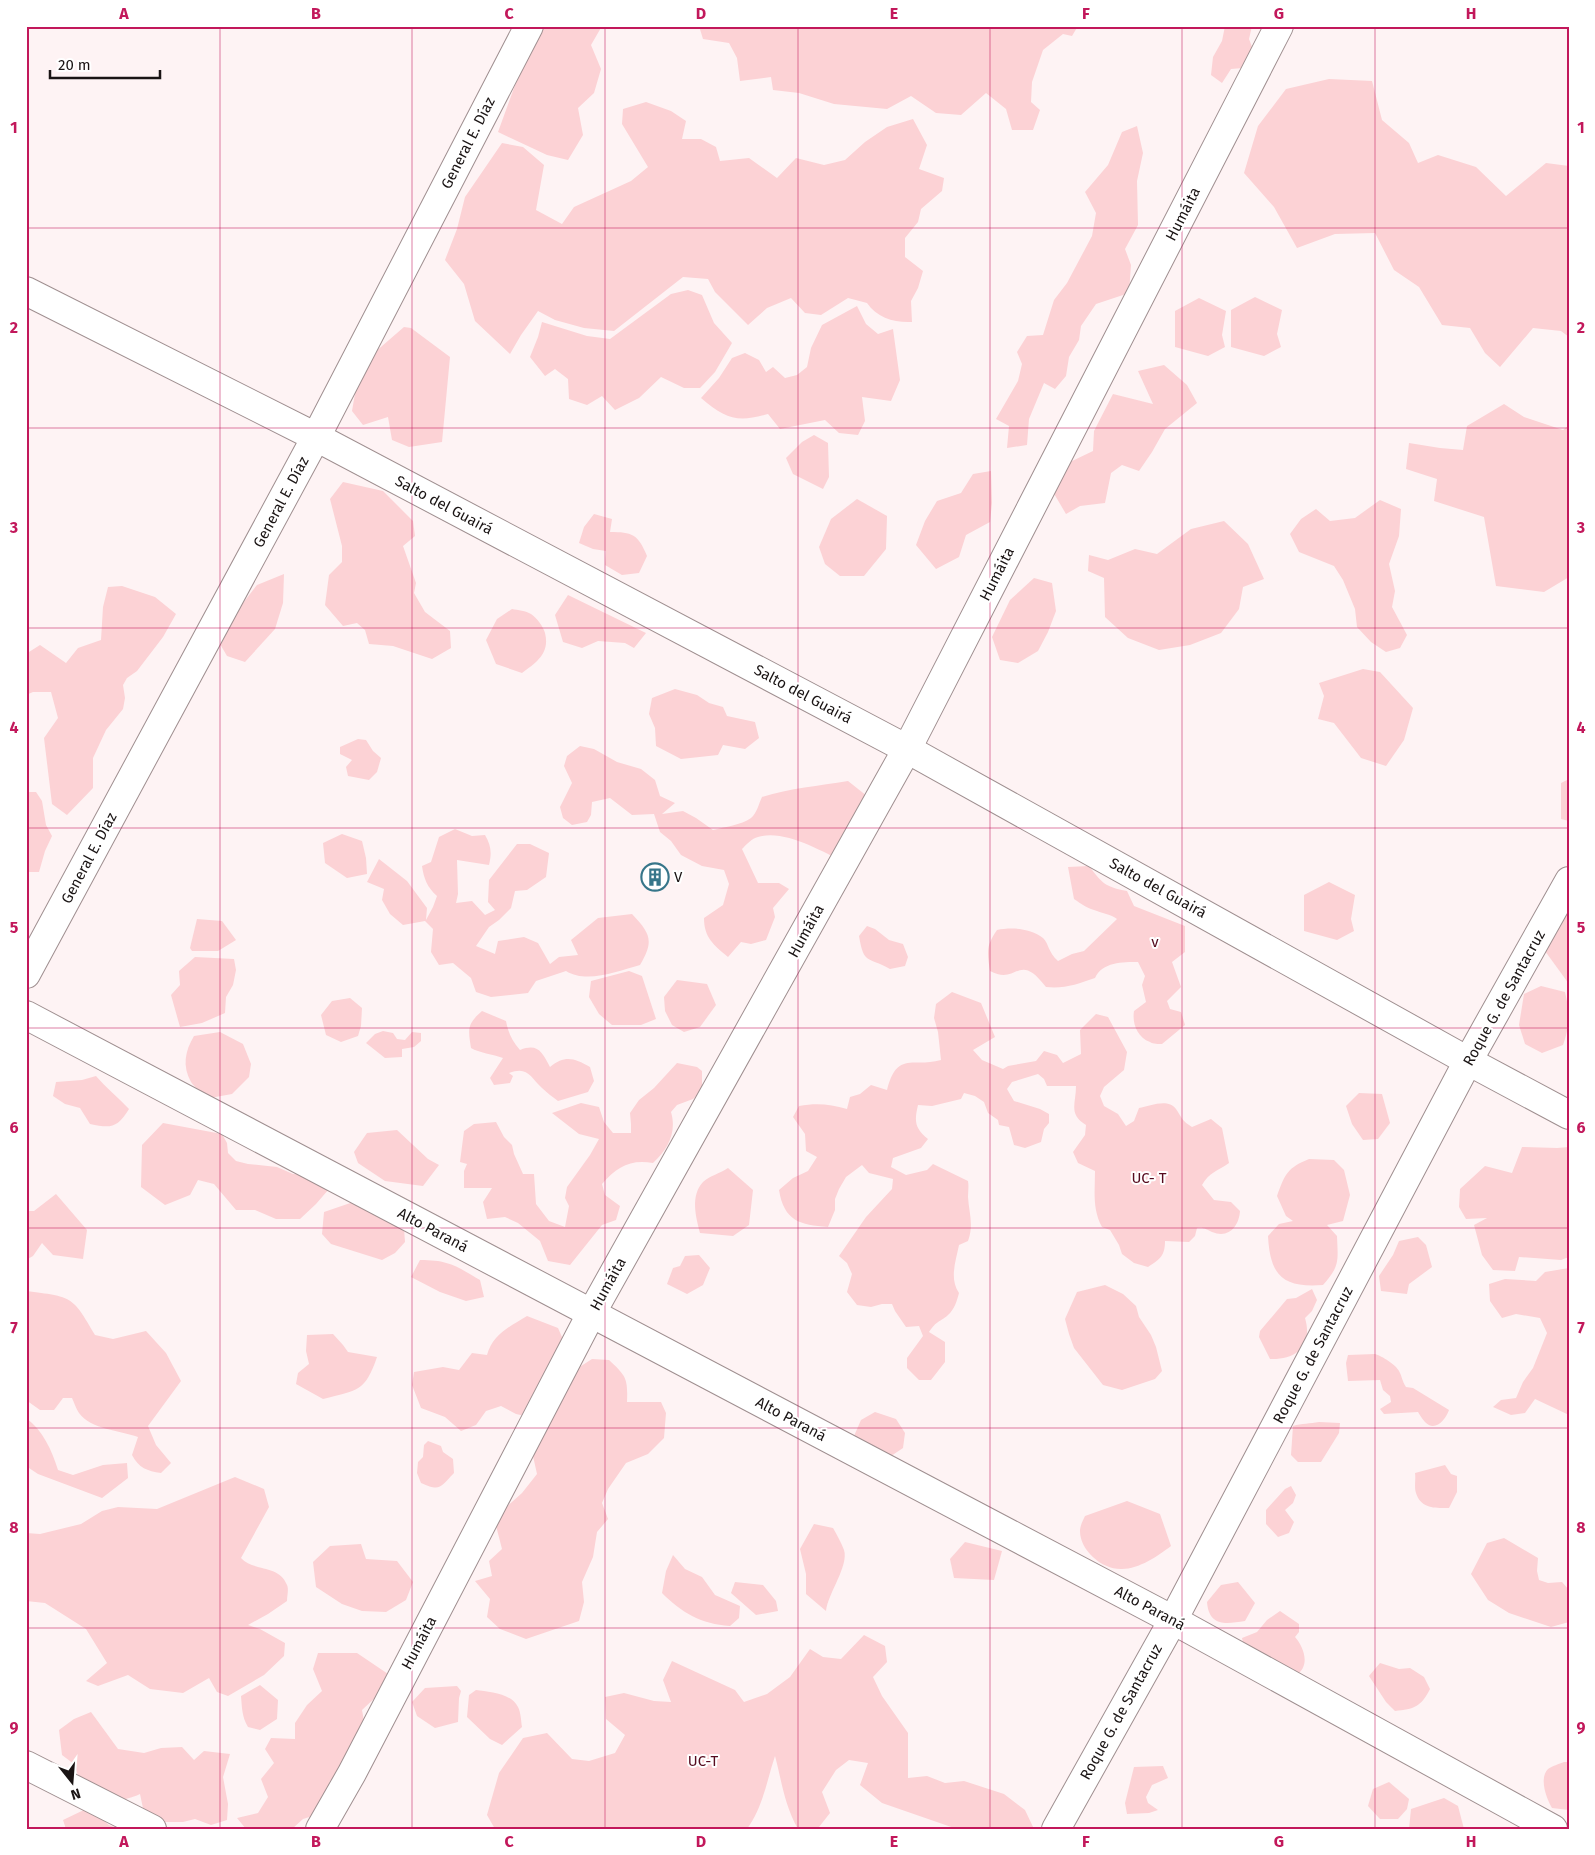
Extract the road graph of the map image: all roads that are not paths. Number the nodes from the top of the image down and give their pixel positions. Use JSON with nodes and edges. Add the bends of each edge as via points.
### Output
{"nodes":[{"id":1,"x":528,"y":26,"type":"edge"},
{"id":2,"x":1279,"y":26,"type":"edge"},
{"id":3,"x":26,"y":291,"type":"edge"},
{"id":4,"x":316,"y":437,"type":"junction"},
{"id":5,"x":907,"y":749,"type":"junction"},
{"id":6,"x":1569,"y":881,"type":"edge"},
{"id":7,"x":26,"y":974,"type":"edge"},
{"id":8,"x":26,"y":1015,"type":"edge"},
{"id":9,"x":1468,"y":1061,"type":"junction"},
{"id":10,"x":1569,"y":1115,"type":"edge"},
{"id":11,"x":591,"y":1314,"type":"junction"},
{"id":12,"x":1173,"y":1620,"type":"junction"},
{"id":13,"x":26,"y":1765,"type":"edge"},
{"id":14,"x":152,"y":1829,"type":"edge"},
{"id":15,"x":320,"y":1829,"type":"edge"},
{"id":16,"x":1056,"y":1829,"type":"edge"},
{"id":17,"x":1553,"y":1829,"type":"edge"}],
"edges":[{"from":1,"to":4,"type":"street","name":"General E. Díaz"},
{"from":2,"to":5,"type":"street","name":"Humáita"},
{"from":3,"to":4,"type":"street","name":"Salto del Guairá"},
{"from":4,"to":5,"type":"street","name":"Salto del Guairá"},
{"from":4,"to":7,"type":"street","name":"General E. Díaz"},
{"from":5,"to":9,"type":"street","name":"Salto del Guairá"},
{"from":5,"to":11,"type":"street","name":"Humáita"},
{"from":6,"to":9,"type":"street","name":"Roque G. de Santacruz"},
{"from":8,"to":11,"type":"street","name":"Alto Paraná"},
{"from":9,"to":10,"type":"street","name":"Salto del Guairá"},
{"from":9,"to":12,"type":"street","name":"Roque G. de Santacruz"},
{"from":11,"to":12,"type":"street","name":"Alto Paraná"},
{"from":11,"to":15,"type":"street","name":"Humáita"},
{"from":12,"to":16,"type":"street","name":"Roque G. de Santacruz"},
{"from":12,"to":17,"type":"street","name":"Alto Paraná"},
{"from":13,"to":14,"type":"street"}]}
